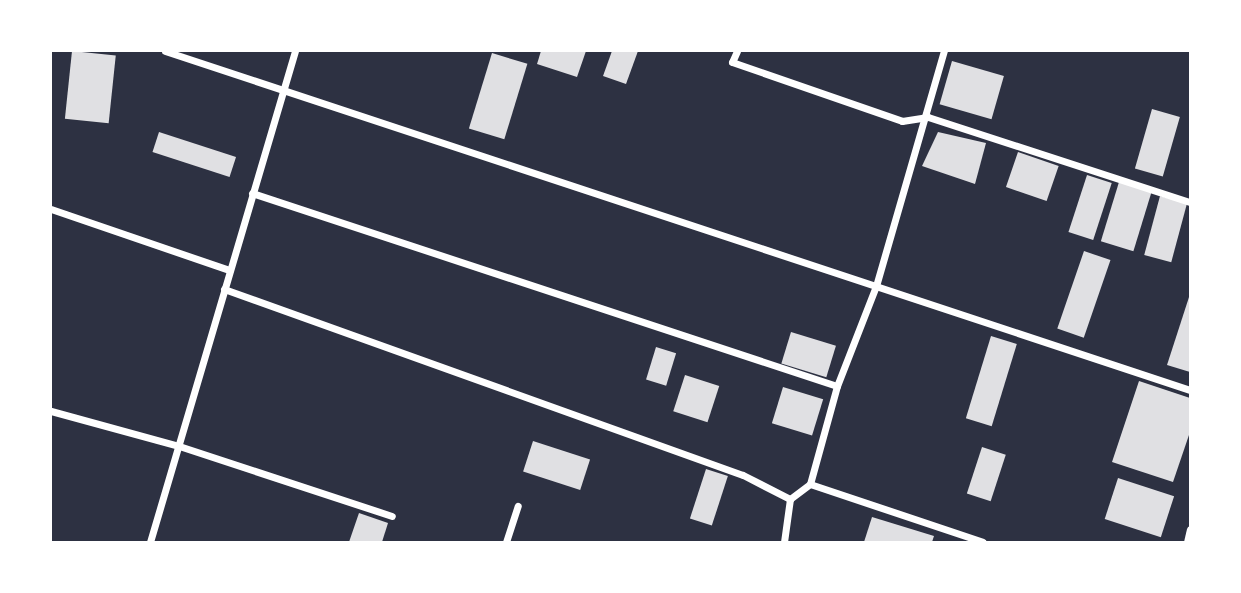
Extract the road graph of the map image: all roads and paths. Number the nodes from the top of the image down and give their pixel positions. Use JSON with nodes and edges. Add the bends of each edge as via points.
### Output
{"nodes":[{"id":1,"x":165,"y":51,"type":"edge"},
{"id":2,"x":295,"y":51,"type":"edge"},
{"id":3,"x":737,"y":51,"type":"edge"},
{"id":4,"x":944,"y":51,"type":"edge"},
{"id":5,"x":282,"y":90,"type":"junction"},
{"id":6,"x":928,"y":117,"type":"junction"},
{"id":7,"x":252,"y":193,"type":"junction"},
{"id":8,"x":1190,"y":202,"type":"edge"},
{"id":9,"x":51,"y":209,"type":"edge"},
{"id":10,"x":229,"y":270,"type":"junction"},
{"id":11,"x":876,"y":286,"type":"junction"},
{"id":12,"x":224,"y":289,"type":"junction"},
{"id":13,"x":837,"y":386,"type":"junction"},
{"id":14,"x":1190,"y":390,"type":"edge"},
{"id":15,"x":51,"y":411,"type":"edge"},
{"id":16,"x":178,"y":446,"type":"junction"},
{"id":17,"x":810,"y":484,"type":"junction"},
{"id":18,"x":790,"y":499,"type":"junction"},
{"id":19,"x":518,"y":506,"type":"dead end"},
{"id":20,"x":392,"y":516,"type":"dead end"},
{"id":21,"x":1190,"y":529,"type":"edge"},
{"id":22,"x":150,"y":542,"type":"edge"},
{"id":23,"x":506,"y":542,"type":"edge"},
{"id":24,"x":784,"y":542,"type":"edge"},
{"id":25,"x":983,"y":542,"type":"edge"},
{"id":26,"x":1186,"y":542,"type":"edge"}],
"edges":[{"from":1,"to":5,"type":"street"},
{"from":2,"to":5,"type":"street"},
{"from":3,"to":6,"type":"street","via":[[732,62],[902,121]]},
{"from":4,"to":6,"type":"street"},
{"from":5,"to":7,"type":"street"},
{"from":5,"to":11,"type":"street"},
{"from":6,"to":8,"type":"street"},
{"from":6,"to":11,"type":"street"},
{"from":7,"to":10,"type":"street"},
{"from":7,"to":13,"type":"street"},
{"from":9,"to":10,"type":"street"},
{"from":10,"to":12,"type":"street"},
{"from":11,"to":13,"type":"street"},
{"from":11,"to":14,"type":"street"},
{"from":12,"to":16,"type":"street"},
{"from":12,"to":18,"type":"street","via":[[743,475]]},
{"from":13,"to":17,"type":"street"},
{"from":15,"to":16,"type":"street"},
{"from":16,"to":20,"type":"street"},
{"from":16,"to":22,"type":"street"},
{"from":17,"to":18,"type":"street"},
{"from":17,"to":25,"type":"street"},
{"from":18,"to":24,"type":"street"},
{"from":19,"to":23,"type":"street"},
{"from":21,"to":26,"type":"street"}]}
